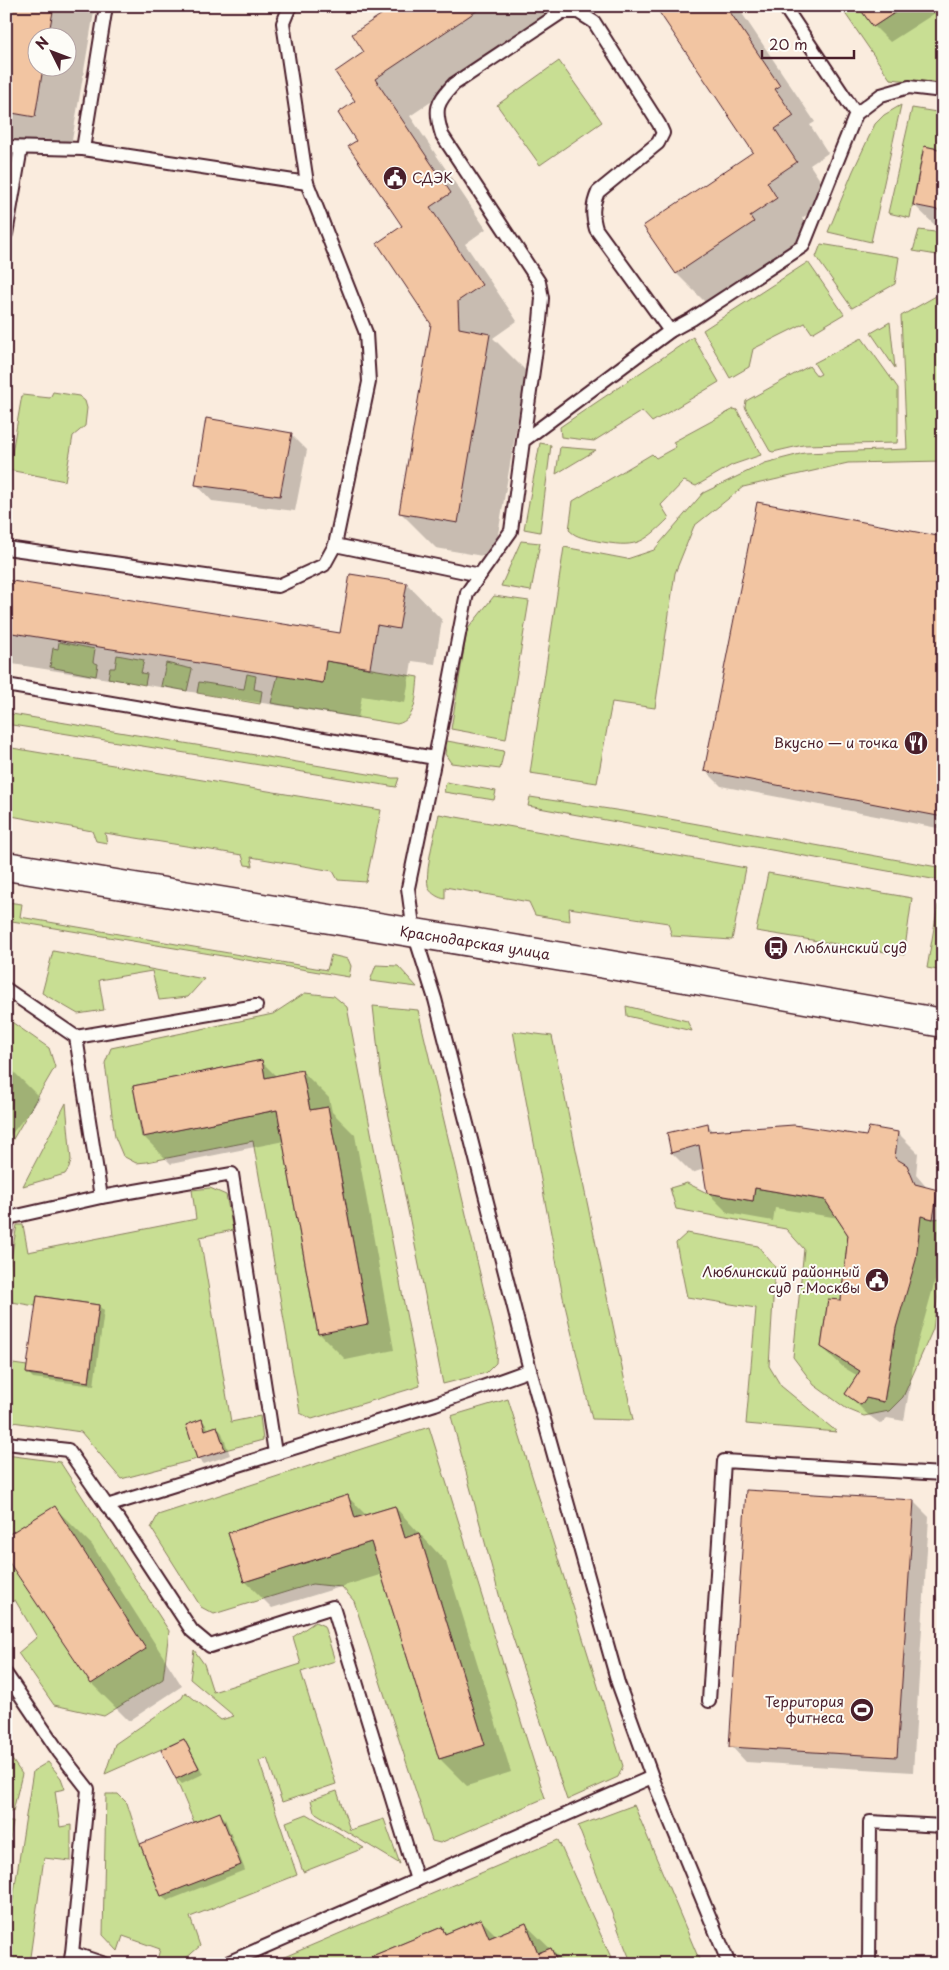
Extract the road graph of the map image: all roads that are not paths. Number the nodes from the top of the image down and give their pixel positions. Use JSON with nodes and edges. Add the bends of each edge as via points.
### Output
{"nodes":[{"id":1,"x":106,"y":6,"type":"edge"},
{"id":2,"x":290,"y":6,"type":"edge"},
{"id":3,"x":784,"y":6,"type":"edge"},
{"id":4,"x":943,"y":91,"type":"edge"},
{"id":5,"x":856,"y":114,"type":"junction"},
{"id":6,"x":6,"y":146,"type":"edge"},
{"id":7,"x":21,"y":148,"type":"junction"},
{"id":8,"x":83,"y":149,"type":"junction"},
{"id":9,"x":306,"y":183,"type":"junction"},
{"id":10,"x":6,"y":234,"type":"edge"},
{"id":11,"x":670,"y":331,"type":"junction"},
{"id":12,"x":522,"y":441,"type":"junction"},
{"id":13,"x":335,"y":545,"type":"junction"},
{"id":14,"x":6,"y":548,"type":"edge"},
{"id":15,"x":480,"y":575,"type":"junction"},
{"id":16,"x":6,"y":685,"type":"edge"},
{"id":17,"x":436,"y":758,"type":"junction"},
{"id":18,"x":6,"y":866,"type":"edge"},
{"id":19,"x":414,"y":933,"type":"junction"},
{"id":20,"x":6,"y":989,"type":"edge"},
{"id":21,"x":256,"y":1006,"type":"dead end"},
{"id":22,"x":943,"y":1023,"type":"edge"},
{"id":23,"x":76,"y":1037,"type":"junction"},
{"id":24,"x":101,"y":1197,"type":"junction"},
{"id":25,"x":7,"y":1222,"type":"edge"},
{"id":26,"x":530,"y":1370,"type":"junction"},
{"id":27,"x":6,"y":1443,"type":"edge"},
{"id":28,"x":275,"y":1453,"type":"junction"},
{"id":29,"x":943,"y":1474,"type":"edge"},
{"id":30,"x":107,"y":1506,"type":"junction"},
{"id":31,"x":6,"y":1674,"type":"edge"},
{"id":32,"x":709,"y":1700,"type":"dead end"},
{"id":33,"x":652,"y":1777,"type":"junction"},
{"id":34,"x":943,"y":1826,"type":"edge"},
{"id":35,"x":417,"y":1880,"type":"junction"},
{"id":36,"x":71,"y":1959,"type":"edge"},
{"id":37,"x":105,"y":1964,"type":"edge"},
{"id":38,"x":225,"y":1964,"type":"edge"},
{"id":39,"x":729,"y":1964,"type":"edge"},
{"id":40,"x":869,"y":1964,"type":"edge"}],
"edges":[{"from":1,"to":8,"type":"lane"},
{"from":2,"to":9,"type":"lane","via":[[283,23]]},
{"from":3,"to":5,"type":"lane"},
{"from":4,"to":5,"type":"lane","via":[[909,86],[881,95]]},
{"from":5,"to":11,"type":"lane","via":[[803,246]]},
{"from":6,"to":7,"type":"lane"},
{"from":7,"to":8,"type":"lane"},
{"from":7,"to":10,"type":"lane"},
{"from":8,"to":9,"type":"lane"},
{"from":9,"to":13,"type":"lane","via":[[366,333],[369,382]]},
{"from":11,"to":12,"type":"lane"},
{"from":11,"to":12,"type":"lane","via":[[596,229],[592,215],[598,192],[658,143],[663,133],[594,22],[578,12],[562,12],[454,84],[440,99],[436,118],[442,135],[539,282],[542,298],[540,321]]},
{"from":12,"to":15,"type":"lane","via":[[511,531]]},
{"from":13,"to":14,"type":"lane","via":[[324,565],[278,586]]},
{"from":13,"to":15,"type":"lane"},
{"from":15,"to":17,"type":"lane","via":[[467,593]]},
{"from":16,"to":17,"type":"lane"},
{"from":17,"to":19,"type":"lane","via":[[408,888]]},
{"from":18,"to":19,"type":"street","name":"Краснодарская улица"},
{"from":19,"to":22,"type":"street","name":"Краснодарская улица"},
{"from":19,"to":26,"type":"lane"},
{"from":20,"to":23,"type":"lane"},
{"from":21,"to":23,"type":"lane"},
{"from":23,"to":24,"type":"lane"},
{"from":24,"to":25,"type":"lane"},
{"from":24,"to":28,"type":"lane","via":[[232,1174]]},
{"from":26,"to":28,"type":"lane","via":[[435,1404]]},
{"from":26,"to":33,"type":"lane","via":[[618,1684]]},
{"from":27,"to":30,"type":"lane","via":[[68,1450]]},
{"from":28,"to":30,"type":"lane"},
{"from":29,"to":32,"type":"lane","via":[[724,1461]]},
{"from":30,"to":35,"type":"lane","via":[[120,1520],[192,1630],[210,1646],[333,1607]]},
{"from":31,"to":36,"type":"lane","via":[[88,1789]]},
{"from":33,"to":35,"type":"lane"},
{"from":33,"to":39,"type":"lane"},
{"from":34,"to":40,"type":"lane","via":[[870,1822]]},
{"from":35,"to":38,"type":"lane"},
{"from":36,"to":37,"type":"lane"}]}
